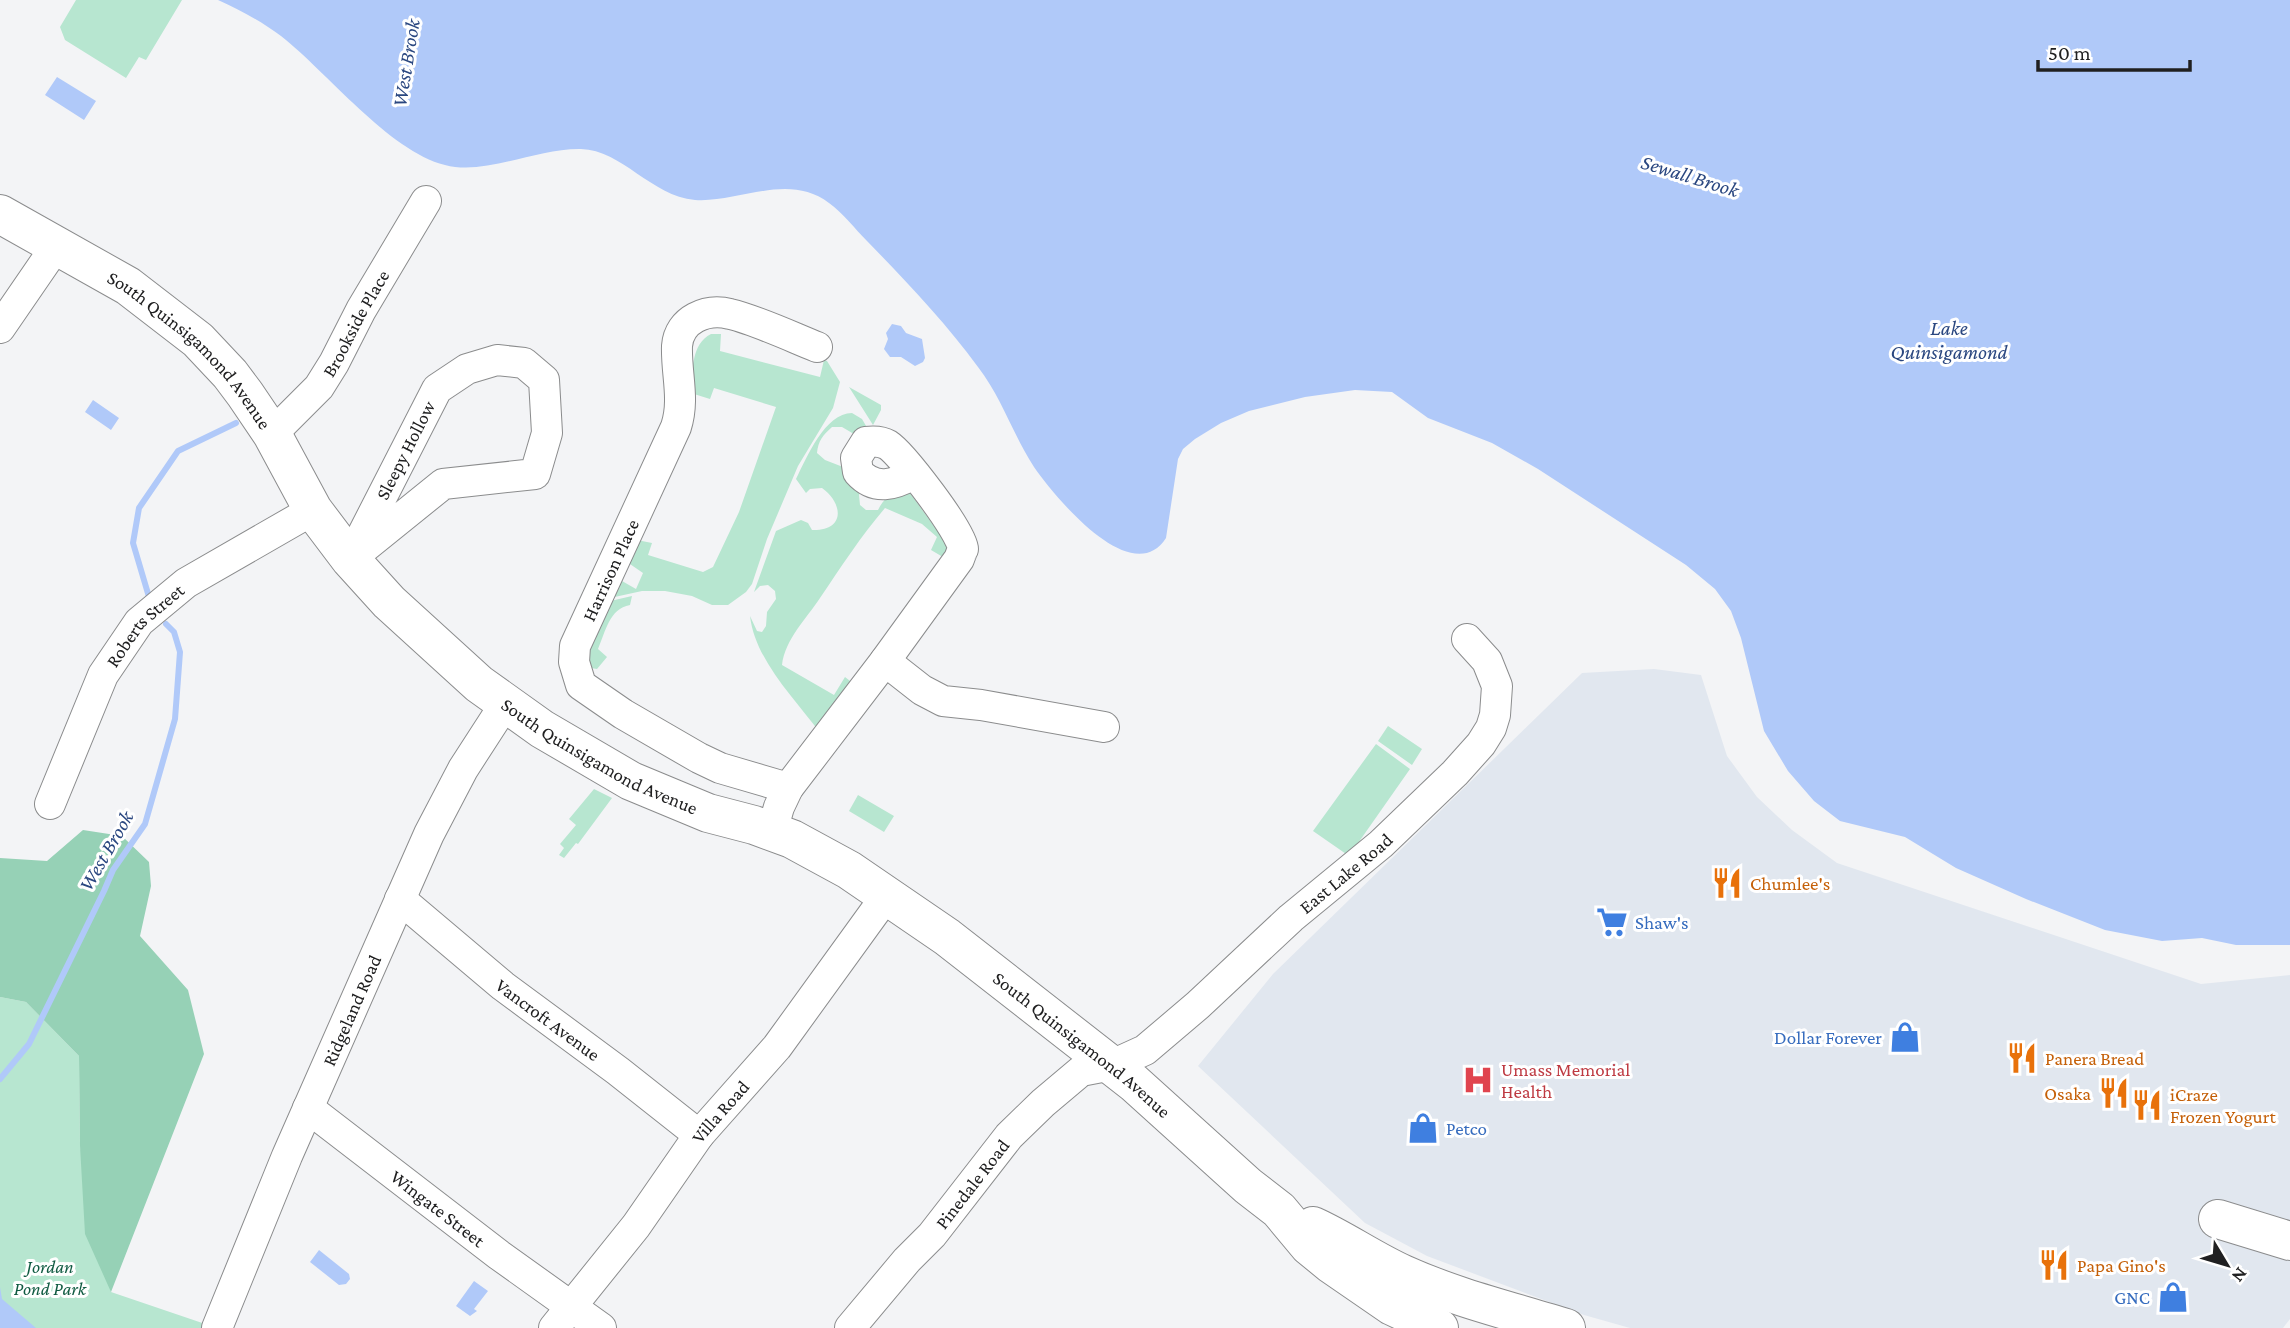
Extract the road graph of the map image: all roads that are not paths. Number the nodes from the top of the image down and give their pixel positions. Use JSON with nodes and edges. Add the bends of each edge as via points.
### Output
{"nodes":[{"id":1,"x":426,"y":201,"type":"dead end"},
{"id":2,"x":0,"y":215,"type":"edge"},
{"id":3,"x":57,"y":245,"type":"junction"},
{"id":4,"x":0,"y":328,"type":"edge"},
{"id":5,"x":817,"y":347,"type":"dead end"},
{"id":6,"x":272,"y":435,"type":"junction"},
{"id":7,"x":914,"y":474,"type":"dead end"},
{"id":8,"x":313,"y":510,"type":"junction"},
{"id":9,"x":350,"y":559,"type":"junction"},
{"id":10,"x":1468,"y":639,"type":"dead end"},
{"id":11,"x":885,"y":661,"type":"junction"},
{"id":12,"x":505,"y":704,"type":"junction"},
{"id":13,"x":1104,"y":727,"type":"dead end"},
{"id":14,"x":788,"y":788,"type":"junction"},
{"id":15,"x":50,"y":804,"type":"dead end"},
{"id":16,"x":772,"y":831,"type":"junction"},
{"id":17,"x":887,"y":895,"type":"junction"},
{"id":18,"x":400,"y":899,"type":"junction"},
{"id":19,"x":1112,"y":1065,"type":"junction"},
{"id":20,"x":308,"y":1108,"type":"junction"},
{"id":21,"x":699,"y":1136,"type":"junction"},
{"id":22,"x":1279,"y":1210,"type":"junction"},
{"id":23,"x":2218,"y":1219,"type":"dead end"},
{"id":24,"x":2290,"y":1241,"type":"edge"},
{"id":25,"x":563,"y":1318,"type":"edge"},
{"id":26,"x":217,"y":1328,"type":"edge"},
{"id":27,"x":601,"y":1328,"type":"edge"},
{"id":28,"x":850,"y":1328,"type":"edge"},
{"id":29,"x":1438,"y":1328,"type":"edge"},
{"id":30,"x":1566,"y":1328,"type":"edge"}],
"edges":[{"from":1,"to":6,"type":"street","name":"Brookside Place","via":[[319,387]]},
{"from":2,"to":3,"type":"main road","name":"South Quinsigamond Avenue"},
{"from":3,"to":4,"type":"street"},
{"from":3,"to":6,"type":"main road","name":"South Quinsigamond Avenue","via":[[128,286],[183,327],[230,374]]},
{"from":5,"to":14,"type":"street","name":"Harrison Place","via":[[729,313],[696,317],[681,330],[677,344],[681,412],[573,657],[581,685],[640,724],[720,768]]},
{"from":6,"to":8,"type":"main road","name":"South Quinsigamond Avenue"},
{"from":7,"to":11,"type":"street","via":[[949,520],[963,549]]},
{"from":8,"to":9,"type":"main road","name":"South Quinsigamond Avenue"},
{"from":8,"to":15,"type":"street","name":"Roberts Street","via":[[186,583],[139,622],[103,675]]},
{"from":9,"to":9,"type":"street","name":"Sleepy Hollow","via":[[437,389],[481,363],[506,359],[524,363],[544,380],[547,433],[535,474],[443,484]]},
{"from":9,"to":12,"type":"main road","name":"South Quinsigamond Avenue","via":[[409,622]]},
{"from":10,"to":19,"type":"street","name":"East Lake Road","via":[[1487,661],[1497,686],[1495,715],[1481,744],[1381,844],[1291,918],[1198,1005],[1145,1050]]},
{"from":11,"to":13,"type":"street","via":[[943,701]]},
{"from":11,"to":14,"type":"street"},
{"from":12,"to":16,"type":"main road","name":"South Quinsigamond Avenue","via":[[582,754],[651,790]]},
{"from":12,"to":18,"type":"street","name":"Ridgeland Road","via":[[444,802]]},
{"from":14,"to":16,"type":"street"},
{"from":16,"to":17,"type":"main road","name":"South Quinsigamond Avenue","via":[[829,858]]},
{"from":17,"to":19,"type":"main road","name":"South Quinsigamond Avenue"},
{"from":17,"to":21,"type":"street","name":"Villa Road","via":[[777,1047]]},
{"from":18,"to":20,"type":"street","name":"Ridgeland Road"},
{"from":18,"to":21,"type":"street","name":"Vancroft Avenue","via":[[503,986]]},
{"from":19,"to":22,"type":"main road","name":"South Quinsigamond Avenue"},
{"from":19,"to":28,"type":"street","name":"Pinedale Road","via":[[1081,1071],[1009,1136],[932,1235]]},
{"from":20,"to":25,"type":"street","name":"Wingate Street","via":[[499,1255]]},
{"from":20,"to":26,"type":"street","name":"Ridgeland Road"},
{"from":21,"to":25,"type":"street","name":"Villa Road"},
{"from":22,"to":29,"type":"main road","name":"South Quinsigamond Avenue","via":[[1309,1246],[1351,1279]]},
{"from":22,"to":30,"type":"main road","name":"South Quinsigamond Avenue","via":[[1443,1291]]},
{"from":23,"to":24,"type":"main road"},
{"from":25,"to":27,"type":"street","name":"Wingate Street"}]}
